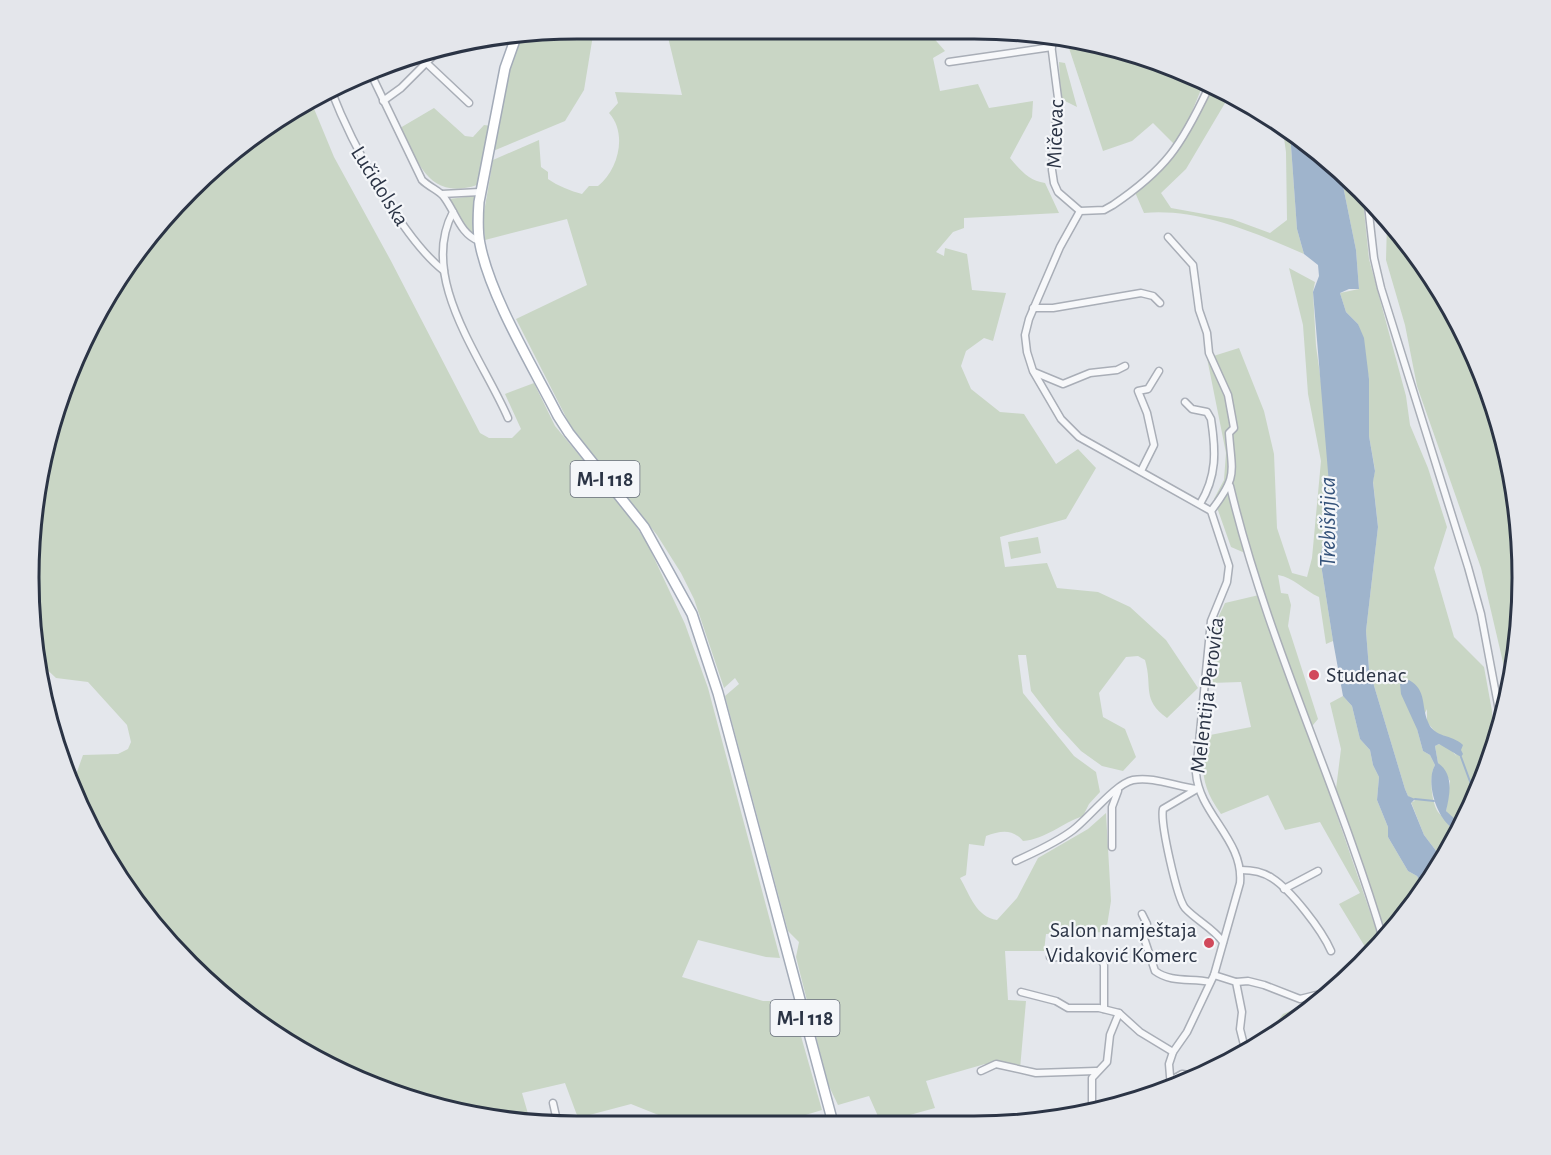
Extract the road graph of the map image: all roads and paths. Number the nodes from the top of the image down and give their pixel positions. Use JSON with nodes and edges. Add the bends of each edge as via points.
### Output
{"nodes":[{"id":1,"x":512,"y":43,"type":"edge"},
{"id":2,"x":1052,"y":47,"type":"joint"},
{"id":3,"x":430,"y":60,"type":"edge"},
{"id":4,"x":949,"y":62,"type":"dead end"},
{"id":5,"x":427,"y":63,"type":"junction"},
{"id":6,"x":373,"y":79,"type":"edge"},
{"id":7,"x":1206,"y":92,"type":"edge"},
{"id":8,"x":334,"y":98,"type":"edge"},
{"id":9,"x":383,"y":101,"type":"junction"},
{"id":10,"x":469,"y":103,"type":"dead end"},
{"id":11,"x":480,"y":192,"type":"junction"},
{"id":12,"x":442,"y":194,"type":"junction"},
{"id":13,"x":1080,"y":211,"type":"junction"},
{"id":14,"x":453,"y":212,"type":"junction"},
{"id":15,"x":1369,"y":212,"type":"edge"},
{"id":16,"x":1168,"y":237,"type":"dead end"},
{"id":17,"x":479,"y":242,"type":"junction"},
{"id":18,"x":444,"y":271,"type":"junction"},
{"id":19,"x":1160,"y":303,"type":"dead end"},
{"id":20,"x":1033,"y":308,"type":"junction"},
{"id":21,"x":1125,"y":366,"type":"dead end"},
{"id":22,"x":1033,"y":371,"type":"junction"},
{"id":23,"x":1159,"y":371,"type":"dead end"},
{"id":24,"x":1185,"y":402,"type":"dead end"},
{"id":25,"x":508,"y":418,"type":"dead end"},
{"id":26,"x":1141,"y":471,"type":"junction"},
{"id":27,"x":1230,"y":486,"type":"junction"},
{"id":28,"x":1200,"y":504,"type":"junction"},
{"id":29,"x":1211,"y":511,"type":"junction"},
{"id":30,"x":1498,"y":701,"type":"edge"},
{"id":31,"x":1197,"y":789,"type":"junction"},
{"id":32,"x":1118,"y":790,"type":"junction"},
{"id":33,"x":1112,"y":847,"type":"dead end"},
{"id":34,"x":1016,"y":861,"type":"dead end"},
{"id":35,"x":1241,"y":870,"type":"junction"},
{"id":36,"x":1318,"y":871,"type":"dead end"},
{"id":37,"x":1284,"y":889,"type":"junction"},
{"id":38,"x":1142,"y":914,"type":"dead end"},
{"id":39,"x":1380,"y":930,"type":"edge"},
{"id":40,"x":1223,"y":942,"type":"junction"},
{"id":41,"x":1331,"y":951,"type":"dead end"},
{"id":42,"x":1050,"y":957,"type":"dead end"},
{"id":43,"x":1214,"y":975,"type":"junction"},
{"id":44,"x":1210,"y":982,"type":"junction"},
{"id":45,"x":1236,"y":982,"type":"junction"},
{"id":46,"x":1021,"y":992,"type":"dead end"},
{"id":47,"x":1312,"y":996,"type":"edge"},
{"id":48,"x":1104,"y":1009,"type":"junction"},
{"id":49,"x":1119,"y":1013,"type":"junction"},
{"id":50,"x":1244,"y":1044,"type":"edge"},
{"id":51,"x":1173,"y":1052,"type":"junction"},
{"id":52,"x":981,"y":1071,"type":"dead end"},
{"id":53,"x":1096,"y":1071,"type":"junction"},
{"id":54,"x":1170,"y":1079,"type":"edge"},
{"id":55,"x":554,"y":1103,"type":"dead end"},
{"id":56,"x":1092,"y":1103,"type":"edge"},
{"id":57,"x":556,"y":1115,"type":"edge"},
{"id":58,"x":831,"y":1116,"type":"edge"}],
"edges":[{"from":1,"to":11,"type":"main road","number":"M-I 118"},
{"from":2,"to":4,"type":"street"},
{"from":2,"to":13,"type":"street","name":"Mičevac","via":[[1058,98],[1054,183],[1058,192]]},
{"from":3,"to":5,"type":"street"},
{"from":5,"to":9,"type":"street"},
{"from":5,"to":10,"type":"street"},
{"from":6,"to":9,"type":"street"},
{"from":7,"to":13,"type":"street","via":[[1167,162],[1113,205],[1104,210]]},
{"from":8,"to":18,"type":"street","name":"Lučidolska","via":[[353,143],[391,205],[428,258]]},
{"from":9,"to":12,"type":"street","via":[[417,172],[433,191]]},
{"from":11,"to":12,"type":"street"},
{"from":11,"to":17,"type":"main road","number":"M-I 118"},
{"from":12,"to":14,"type":"street"},
{"from":13,"to":20,"type":"street"},
{"from":14,"to":17,"type":"street","via":[[468,237]]},
{"from":14,"to":18,"type":"street","name":"Lučidolska","via":[[446,230]]},
{"from":15,"to":30,"type":"street","via":[[1381,288],[1468,567]]},
{"from":16,"to":27,"type":"street","via":[[1193,266],[1209,353],[1233,412],[1234,428],[1229,433]]},
{"from":17,"to":58,"type":"main road","number":"M-I 118","via":[[495,289],[558,416],[644,527],[692,614],[718,693]]},
{"from":18,"to":25,"type":"street","name":"Lučidolska","via":[[453,306]]},
{"from":19,"to":20,"type":"street","via":[[1141,293]]},
{"from":20,"to":22,"type":"street","via":[[1025,335]]},
{"from":21,"to":22,"type":"street","via":[[1090,373],[1063,384]]},
{"from":22,"to":26,"type":"street","via":[[1061,419],[1079,437]]},
{"from":23,"to":26,"type":"street","via":[[1148,389],[1138,391],[1154,446]]},
{"from":24,"to":28,"type":"street","via":[[1192,409],[1207,412],[1212,428],[1212,484]]},
{"from":26,"to":28,"type":"street"},
{"from":27,"to":29,"type":"street"},
{"from":27,"to":39,"type":"street","via":[[1252,567]]},
{"from":28,"to":29,"type":"street"},
{"from":29,"to":31,"type":"street","name":"Melentija Perovića","via":[[1229,566],[1227,582],[1211,621]]},
{"from":31,"to":32,"type":"street","name":"Melentija Perovića","via":[[1141,779],[1130,780]]},
{"from":31,"to":35,"type":"street","name":"Melentija Perovića","via":[[1233,848]]},
{"from":31,"to":40,"type":"street","name":"Melentija Perovića","via":[[1163,809],[1163,831],[1178,894],[1185,907]]},
{"from":32,"to":33,"type":"street","via":[[1112,807]]},
{"from":32,"to":34,"type":"street","name":"Melentija Perovića","via":[[1070,833]]},
{"from":35,"to":37,"type":"street","via":[[1260,872]]},
{"from":35,"to":40,"type":"street"},
{"from":36,"to":37,"type":"street"},
{"from":37,"to":41,"type":"street","via":[[1324,936]]},
{"from":38,"to":44,"type":"street","via":[[1147,924],[1144,938],[1155,971],[1172,979]]},
{"from":40,"to":43,"type":"street"},
{"from":42,"to":48,"type":"street","via":[[1101,959]]},
{"from":43,"to":44,"type":"street"},
{"from":43,"to":45,"type":"street"},
{"from":44,"to":51,"type":"street","via":[[1187,1032]]},
{"from":45,"to":47,"type":"street","via":[[1264,985],[1300,999]]},
{"from":45,"to":50,"type":"street"},
{"from":46,"to":48,"type":"street","via":[[1068,1008]]},
{"from":48,"to":49,"type":"street"},
{"from":49,"to":51,"type":"street","via":[[1140,1032]]},
{"from":49,"to":53,"type":"street","via":[[1110,1035],[1107,1062]]},
{"from":51,"to":54,"type":"street"},
{"from":52,"to":53,"type":"street","via":[[996,1064],[1036,1073]]},
{"from":53,"to":56,"type":"street","via":[[1092,1078]]},
{"from":55,"to":57,"type":"street"}]}
